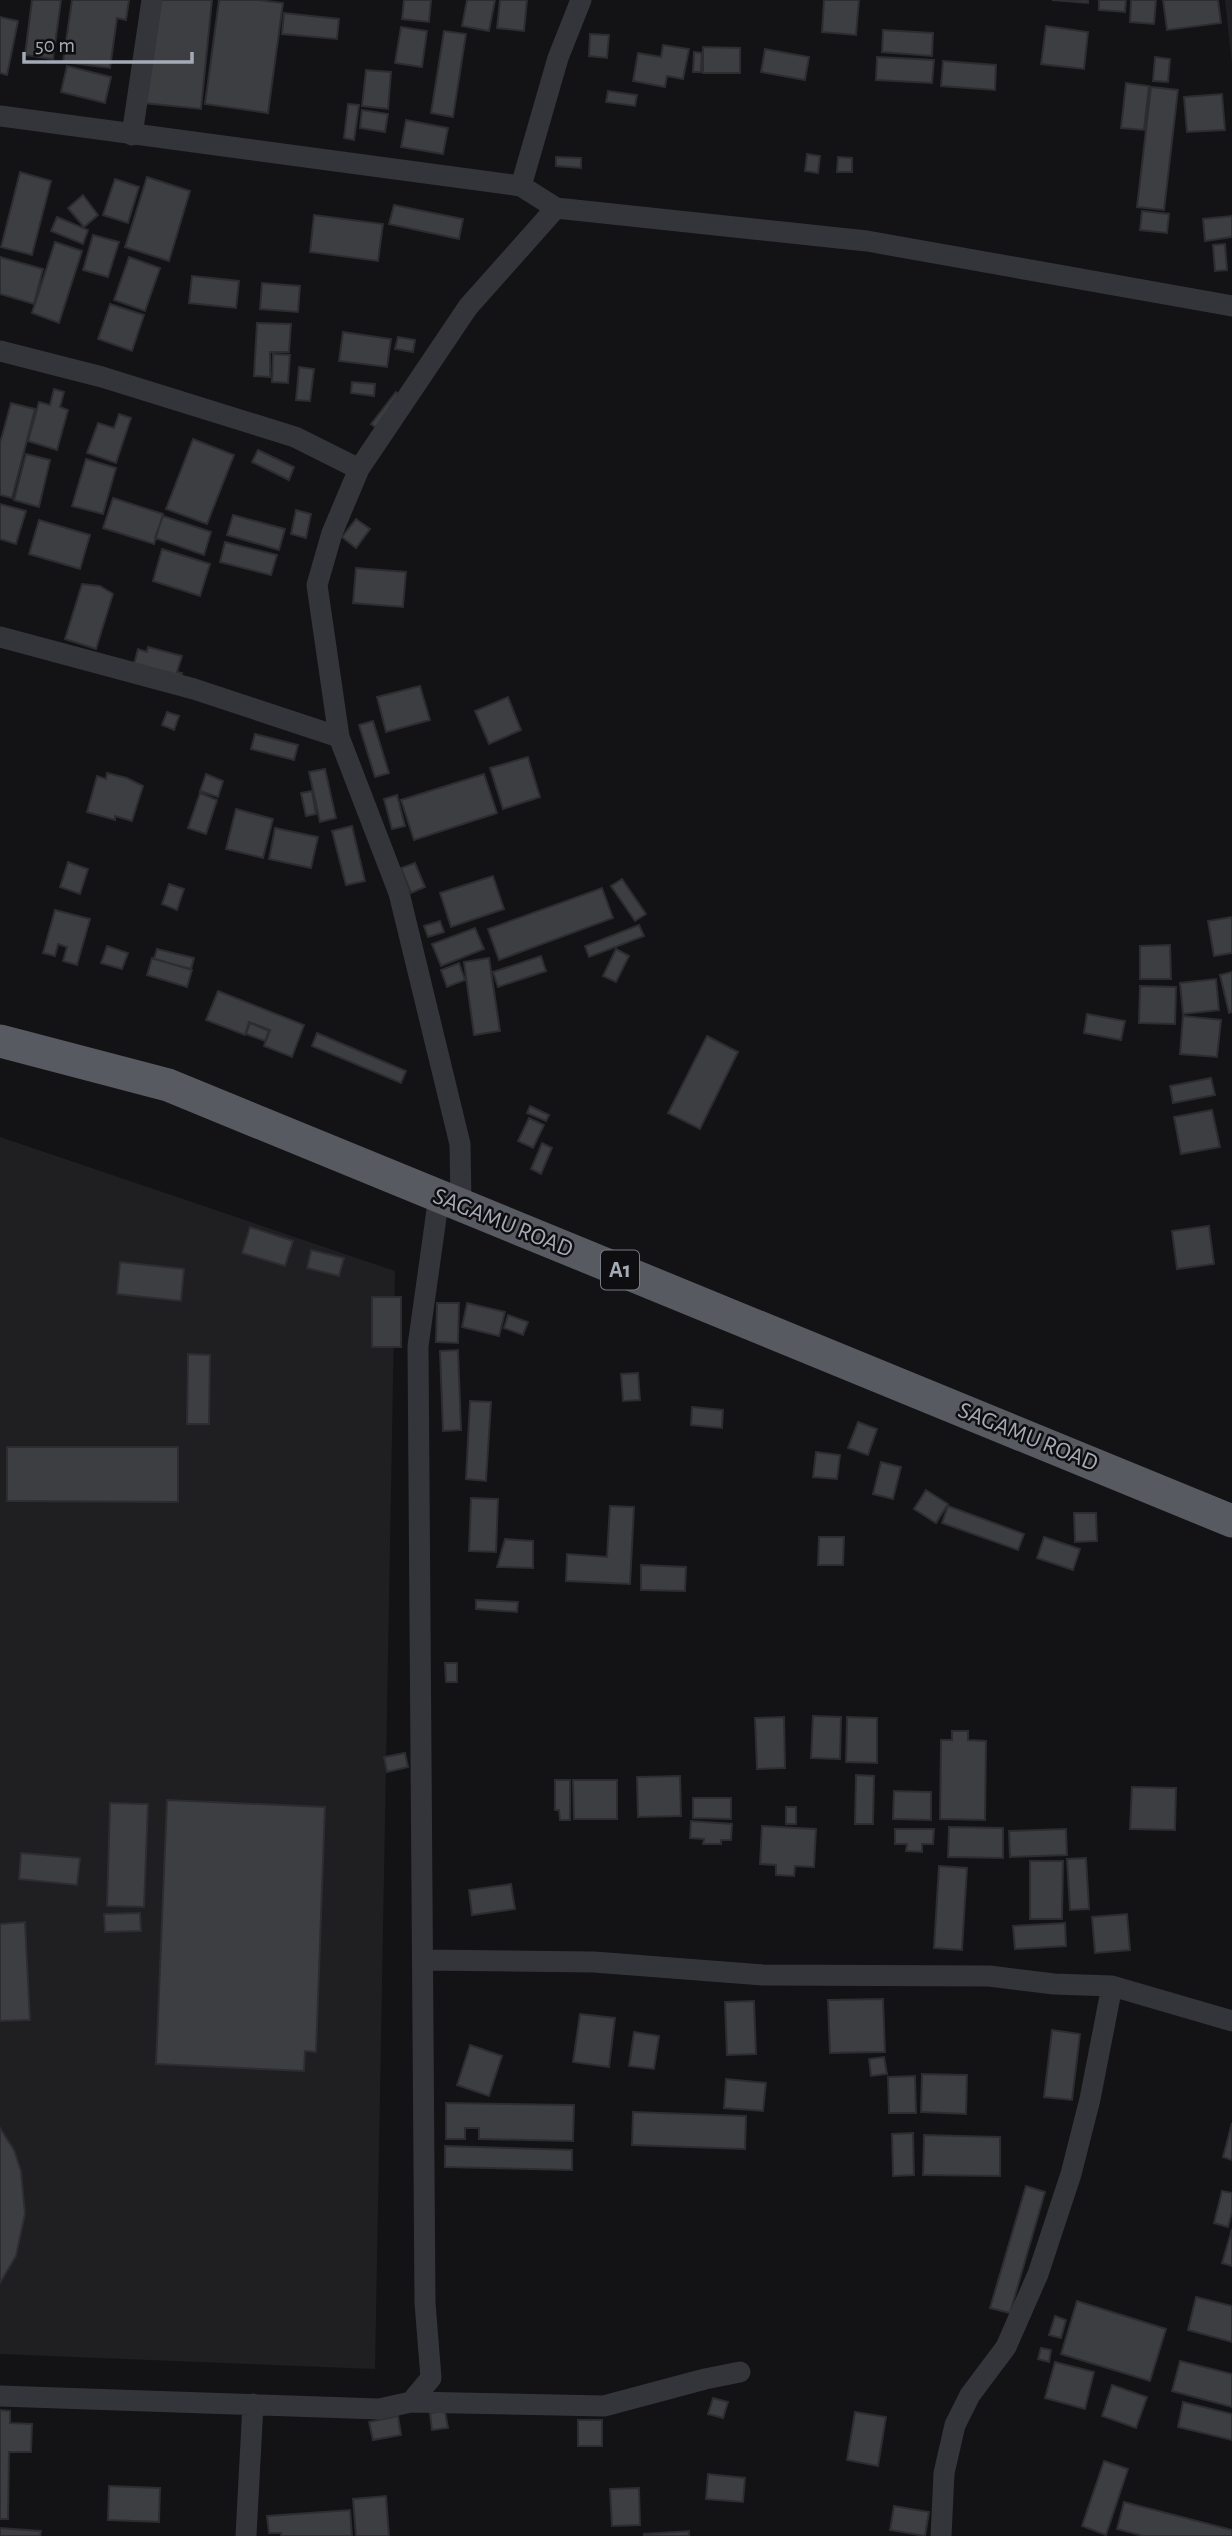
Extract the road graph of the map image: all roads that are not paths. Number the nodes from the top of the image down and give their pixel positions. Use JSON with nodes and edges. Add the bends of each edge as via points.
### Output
{"nodes":[{"id":1,"x":152,"y":0,"type":"edge"},
{"id":2,"x":581,"y":0,"type":"edge"},
{"id":3,"x":0,"y":116,"type":"edge"},
{"id":4,"x":132,"y":135,"type":"junction"},
{"id":5,"x":521,"y":186,"type":"junction"},
{"id":6,"x":556,"y":208,"type":"junction"},
{"id":7,"x":1232,"y":306,"type":"edge"},
{"id":8,"x":0,"y":351,"type":"edge"},
{"id":9,"x":359,"y":468,"type":"junction"},
{"id":10,"x":0,"y":637,"type":"edge"},
{"id":11,"x":339,"y":737,"type":"junction"},
{"id":12,"x":0,"y":1041,"type":"edge"},
{"id":13,"x":450,"y":1201,"type":"junction"},
{"id":14,"x":1232,"y":1521,"type":"edge"},
{"id":15,"x":424,"y":1959,"type":"junction"},
{"id":16,"x":1112,"y":1986,"type":"junction"},
{"id":17,"x":1232,"y":2021,"type":"edge"},
{"id":18,"x":740,"y":2372,"type":"dead end"},
{"id":19,"x":0,"y":2396,"type":"edge"},
{"id":20,"x":411,"y":2402,"type":"junction"},
{"id":21,"x":253,"y":2404,"type":"junction"},
{"id":22,"x":246,"y":2536,"type":"edge"},
{"id":23,"x":941,"y":2536,"type":"edge"}],
"edges":[{"from":1,"to":4,"type":"street"},
{"from":2,"to":5,"type":"street","via":[[558,58]]},
{"from":3,"to":4,"type":"street"},
{"from":4,"to":5,"type":"street"},
{"from":5,"to":6,"type":"street"},
{"from":6,"to":7,"type":"street","via":[[867,241]]},
{"from":6,"to":9,"type":"street","via":[[468,307]]},
{"from":8,"to":9,"type":"street","via":[[102,377],[295,437]]},
{"from":9,"to":11,"type":"street","via":[[317,585]]},
{"from":10,"to":11,"type":"street","via":[[194,689]]},
{"from":11,"to":13,"type":"street","via":[[399,893],[460,1144]]},
{"from":12,"to":13,"type":"highway","name":"SAGAMU ROAD","number":"A1","via":[[168,1085]]},
{"from":13,"to":14,"type":"highway","name":"SAGAMU ROAD","number":"A1"},
{"from":13,"to":15,"type":"street","via":[[418,1346]]},
{"from":15,"to":16,"type":"street","via":[[594,1962],[775,1975],[989,1976]]},
{"from":15,"to":20,"type":"street","via":[[425,2303],[430,2378]]},
{"from":16,"to":17,"type":"street"},
{"from":16,"to":23,"type":"street","via":[[1071,2174],[1038,2274],[1006,2347],[970,2395],[955,2425],[944,2473]]},
{"from":18,"to":20,"type":"street","via":[[604,2406]]},
{"from":19,"to":21,"type":"street"},
{"from":20,"to":21,"type":"street","via":[[379,2409]]},
{"from":21,"to":22,"type":"street"}]}
